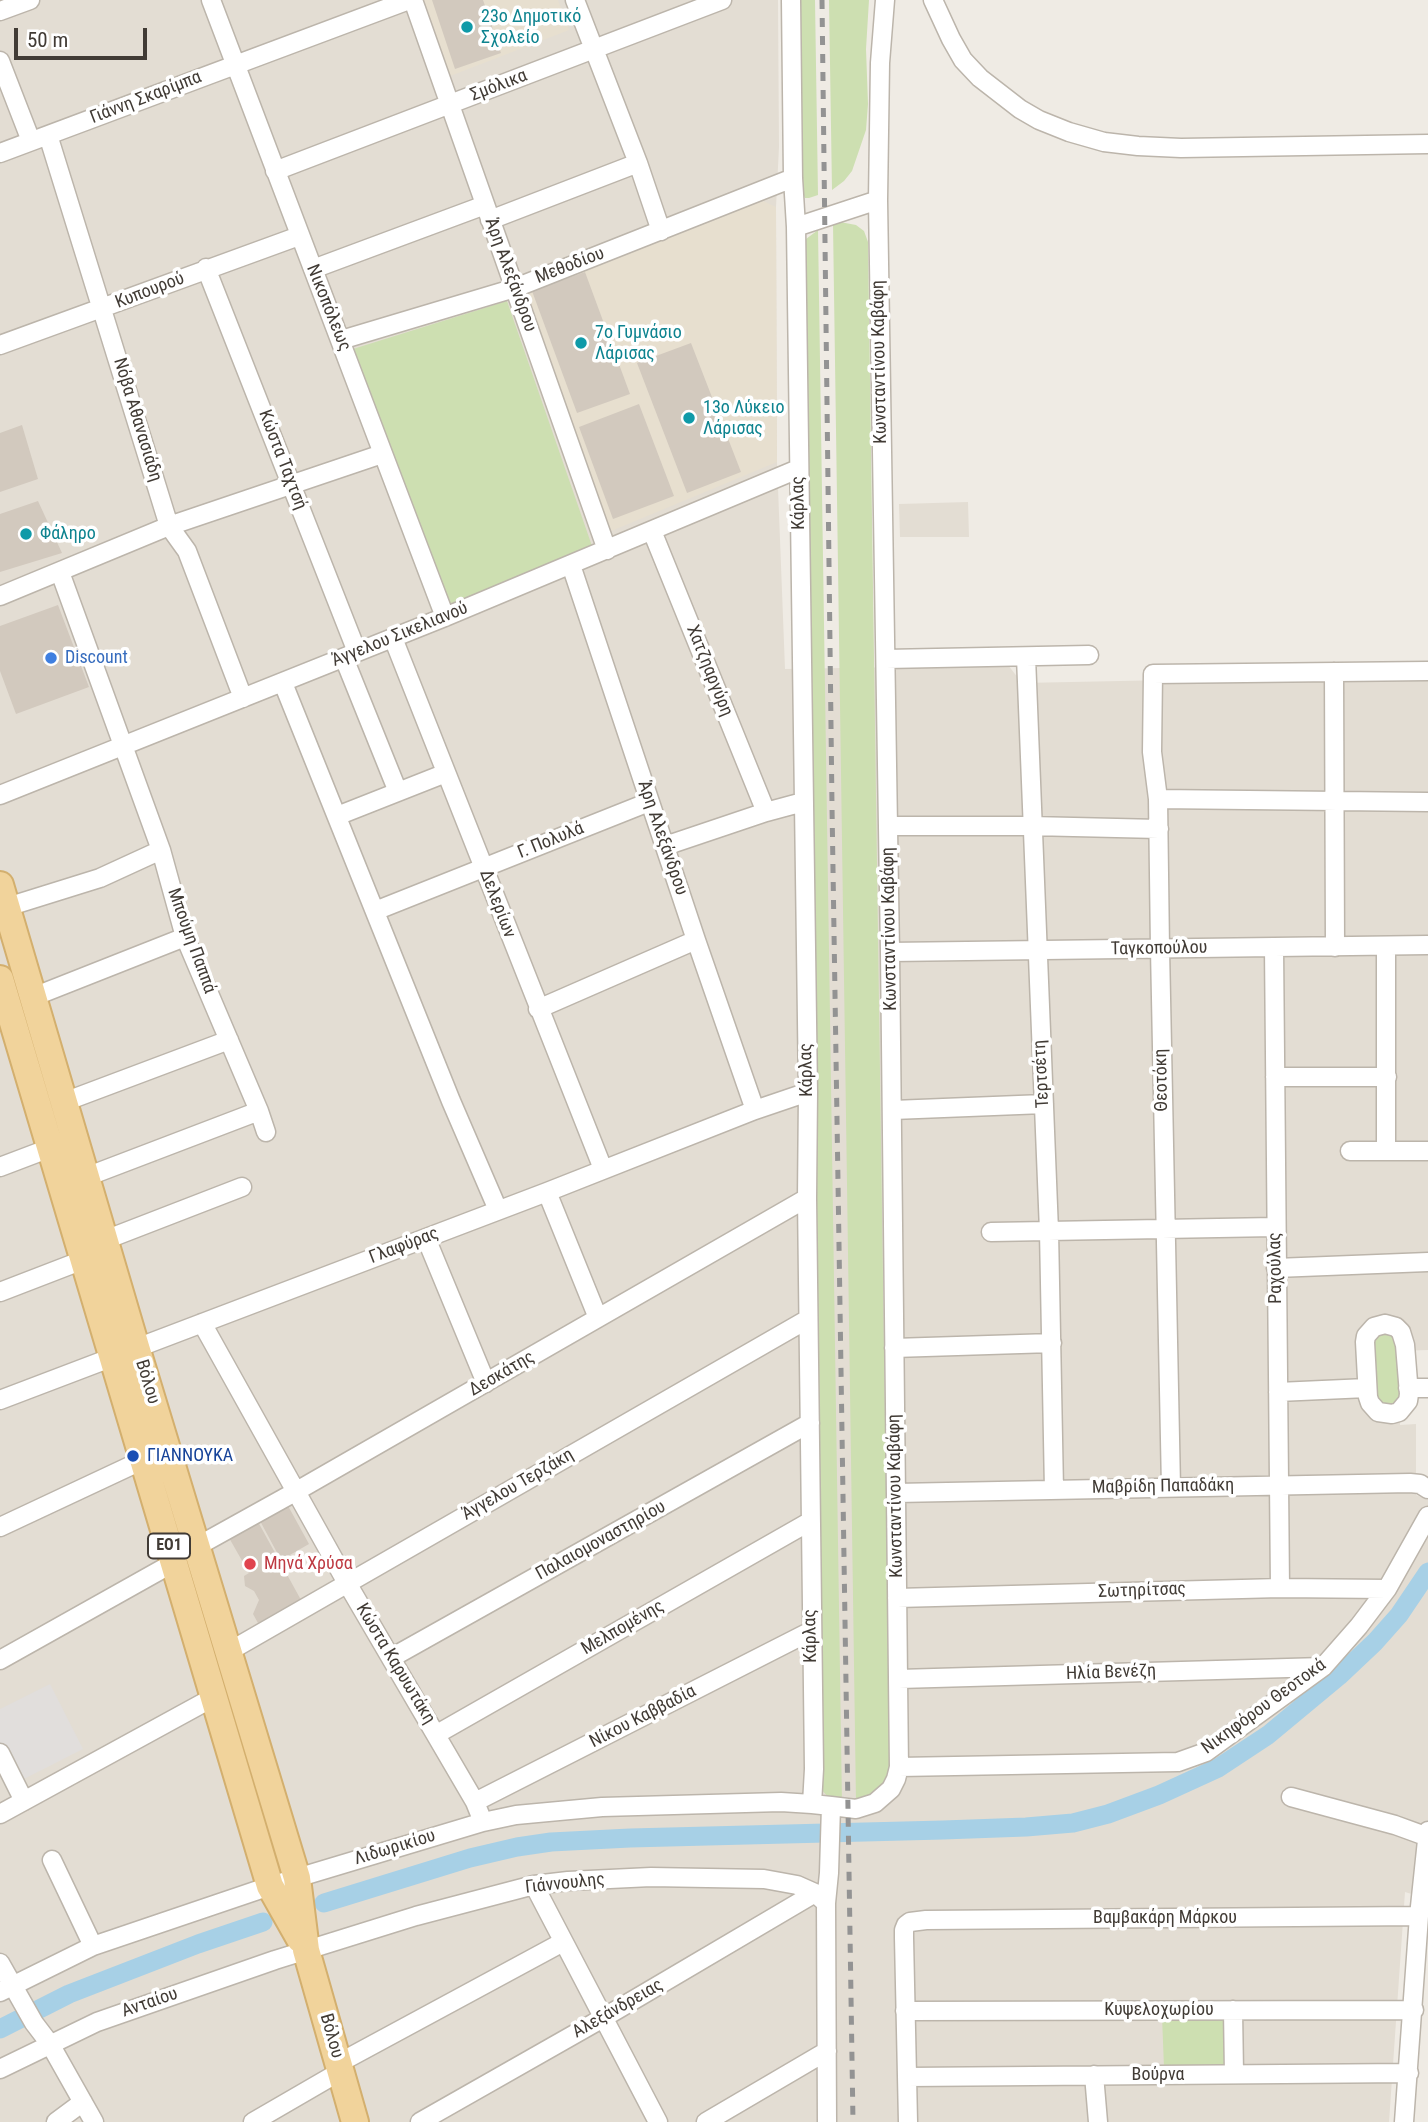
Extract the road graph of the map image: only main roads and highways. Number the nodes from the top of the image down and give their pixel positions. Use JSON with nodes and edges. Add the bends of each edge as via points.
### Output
{"nodes":[{"id":1,"x":3,"y":896,"type":"edge"},
{"id":2,"x":0,"y":979,"type":"edge"},
{"id":3,"x":7,"y":1032,"type":"edge"},
{"id":4,"x":306,"y":1950,"type":"junction"},
{"id":5,"x":355,"y":2122,"type":"edge"}],
"edges":[{"from":1,"to":4,"type":"main road","name":"Βόλου","number":"ΕΟ1","via":[[297,1878]]},
{"from":2,"to":3,"type":"main road","name":"Βόλου","number":"ΕΟ1"},
{"from":3,"to":4,"type":"main road","name":"Βόλου","number":"ΕΟ1","via":[[50,1149],[270,1886]]},
{"from":4,"to":5,"type":"main road","name":"Βόλου","number":"ΕΟ1"}]}
